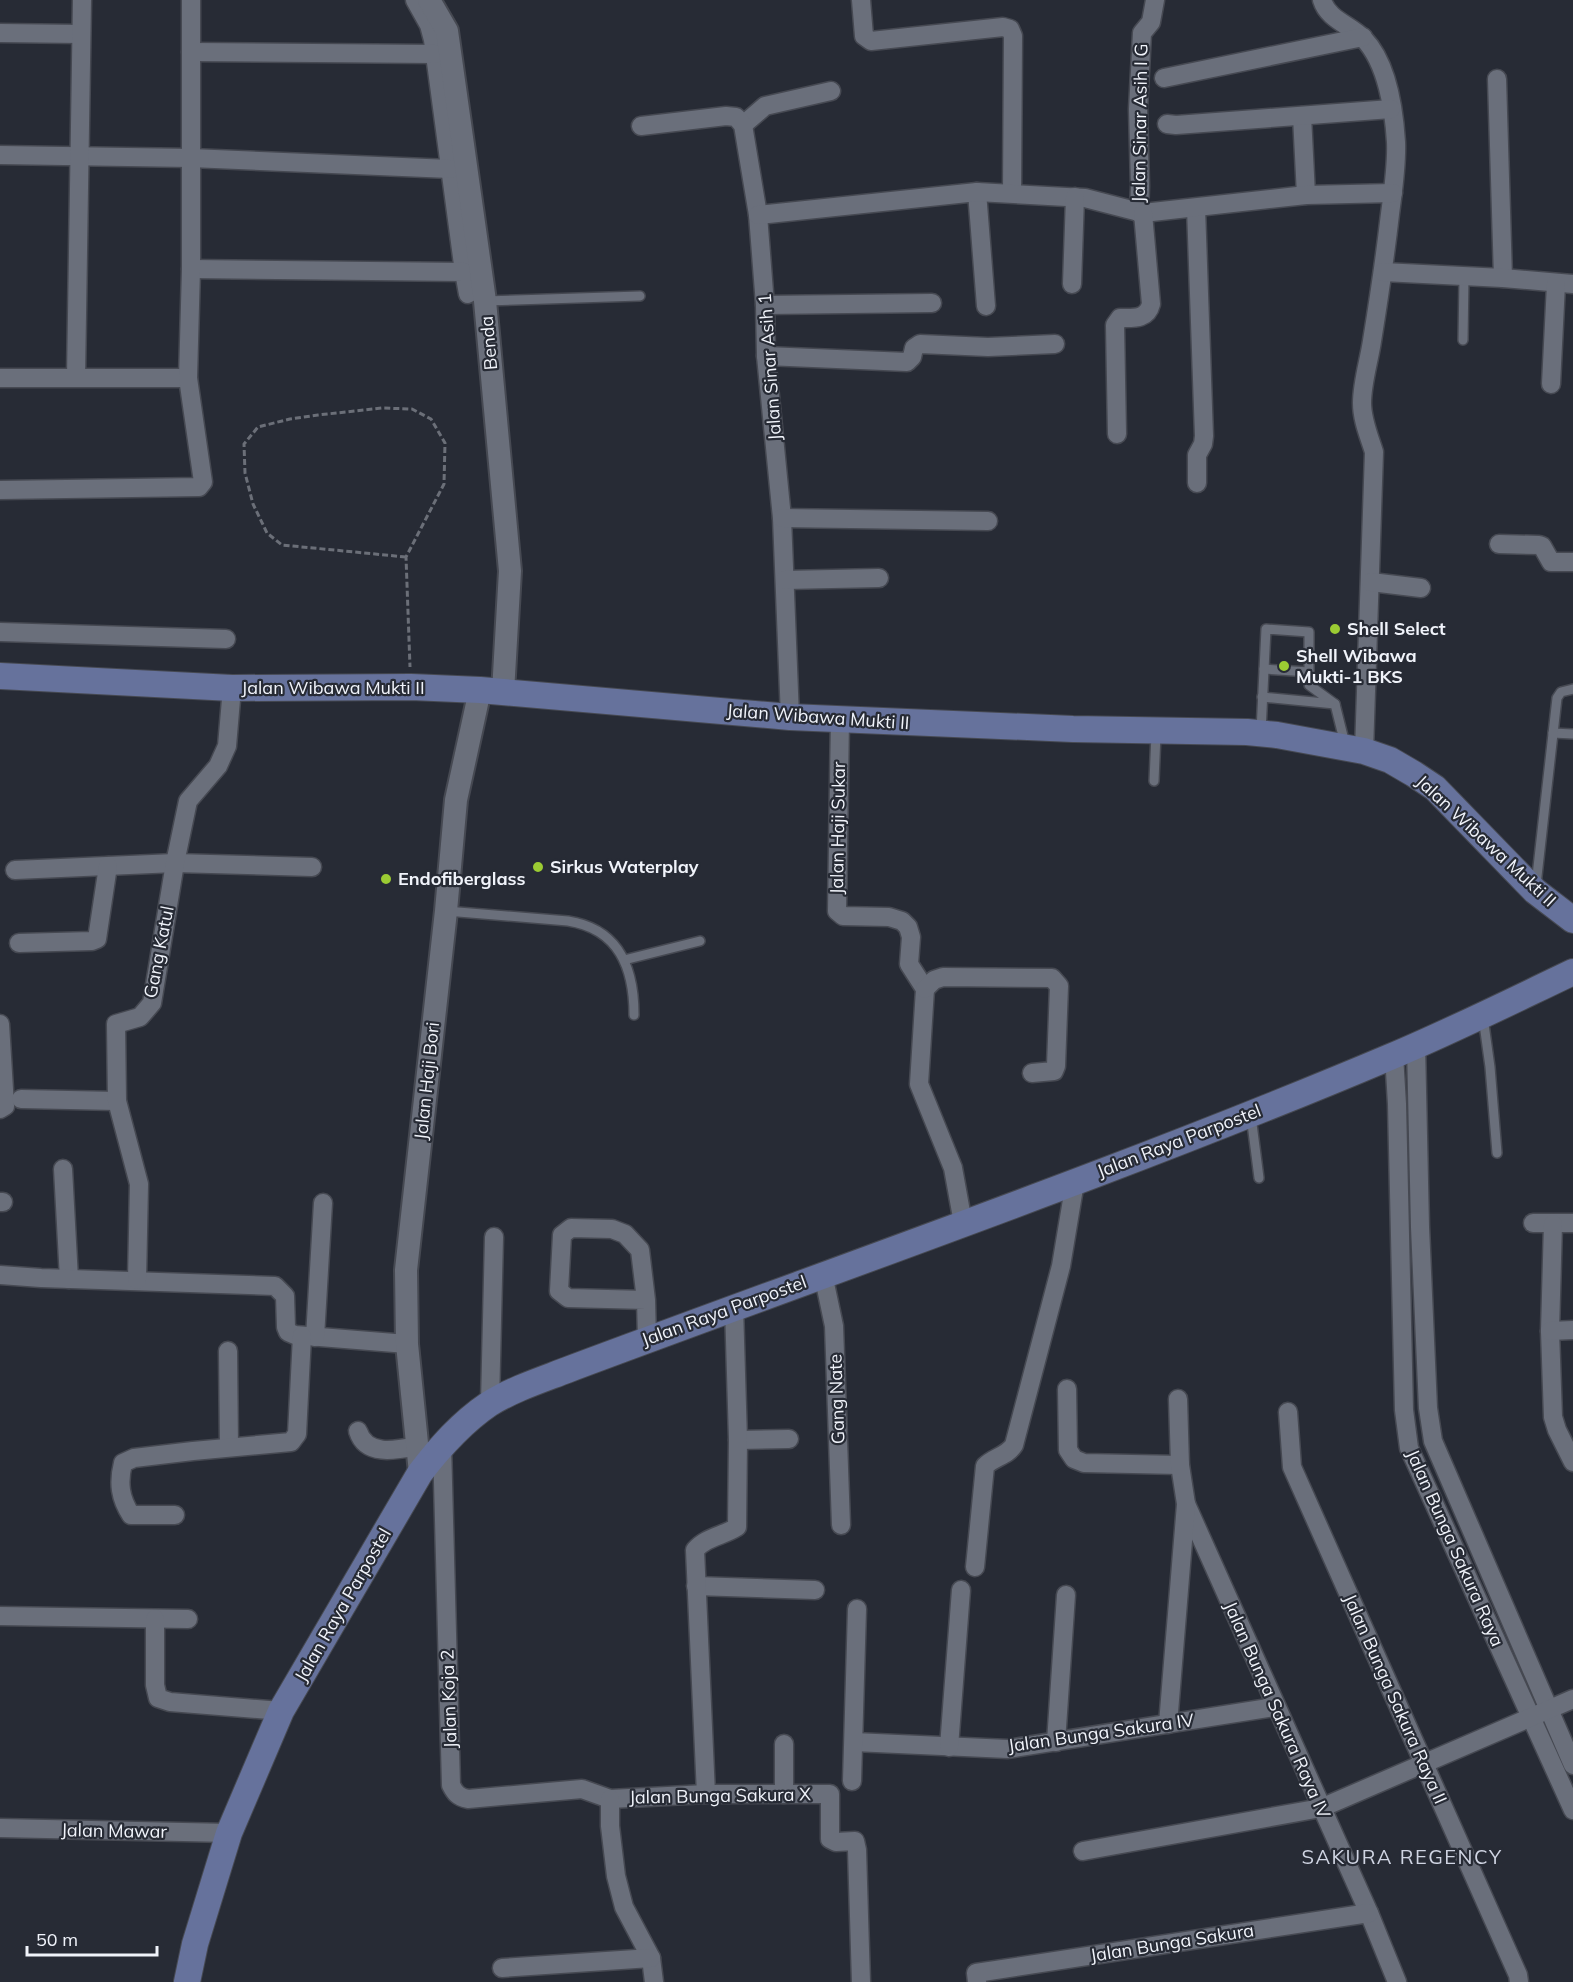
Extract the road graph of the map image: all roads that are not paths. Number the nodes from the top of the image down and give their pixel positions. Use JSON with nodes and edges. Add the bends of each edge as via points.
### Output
{"nodes":[{"id":1,"x":82,"y":0,"type":"edge"},
{"id":2,"x":191,"y":0,"type":"edge"},
{"id":3,"x":414,"y":0,"type":"edge"},
{"id":4,"x":429,"y":0,"type":"edge"},
{"id":5,"x":861,"y":0,"type":"edge"},
{"id":6,"x":1155,"y":0,"type":"edge"},
{"id":7,"x":1322,"y":0,"type":"edge"},
{"id":8,"x":0,"y":33,"type":"edge"},
{"id":9,"x":81,"y":34,"type":"junction"},
{"id":10,"x":1363,"y":37,"type":"junction"},
{"id":11,"x":191,"y":52,"type":"junction"},
{"id":12,"x":435,"y":54,"type":"junction"},
{"id":13,"x":1164,"y":78,"type":"dead end"},
{"id":14,"x":1497,"y":79,"type":"dead end"},
{"id":15,"x":831,"y":91,"type":"dead end"},
{"id":16,"x":1391,"y":109,"type":"junction"},
{"id":17,"x":1302,"y":116,"type":"junction"},
{"id":18,"x":1167,"y":124,"type":"dead end"},
{"id":19,"x":743,"y":125,"type":"junction"},
{"id":20,"x":641,"y":126,"type":"dead end"},
{"id":21,"x":0,"y":155,"type":"edge"},
{"id":22,"x":79,"y":157,"type":"junction"},
{"id":23,"x":191,"y":158,"type":"junction"},
{"id":24,"x":450,"y":169,"type":"junction"},
{"id":25,"x":977,"y":192,"type":"junction"},
{"id":26,"x":1012,"y":193,"type":"junction"},
{"id":27,"x":1393,"y":193,"type":"junction"},
{"id":28,"x":1306,"y":195,"type":"junction"},
{"id":29,"x":1075,"y":197,"type":"junction"},
{"id":30,"x":1196,"y":208,"type":"junction"},
{"id":31,"x":1141,"y":213,"type":"junction"},
{"id":32,"x":758,"y":215,"type":"junction"},
{"id":33,"x":191,"y":269,"type":"junction"},
{"id":34,"x":464,"y":272,"type":"junction"},
{"id":35,"x":1383,"y":272,"type":"junction"},
{"id":36,"x":1464,"y":277,"type":"junction"},
{"id":37,"x":1503,"y":278,"type":"junction"},
{"id":38,"x":1072,"y":284,"type":"dead end"},
{"id":39,"x":1564,"y":284,"type":"edge"},
{"id":40,"x":640,"y":296,"type":"dead end"},
{"id":41,"x":477,"y":297,"type":"junction"},
{"id":42,"x":932,"y":303,"type":"dead end"},
{"id":43,"x":765,"y":305,"type":"junction"},
{"id":44,"x":986,"y":306,"type":"dead end"},
{"id":45,"x":1463,"y":340,"type":"dead end"},
{"id":46,"x":1055,"y":344,"type":"dead end"},
{"id":47,"x":766,"y":356,"type":"junction"},
{"id":48,"x":76,"y":377,"type":"junction"},
{"id":49,"x":0,"y":378,"type":"edge"},
{"id":50,"x":188,"y":378,"type":"junction"},
{"id":51,"x":1551,"y":384,"type":"dead end"},
{"id":52,"x":1117,"y":434,"type":"dead end"},
{"id":53,"x":1197,"y":483,"type":"dead end"},
{"id":54,"x":0,"y":490,"type":"edge"},
{"id":55,"x":782,"y":518,"type":"junction"},
{"id":56,"x":988,"y":521,"type":"dead end"},
{"id":57,"x":1499,"y":544,"type":"dead end"},
{"id":58,"x":1573,"y":562,"type":"edge"},
{"id":59,"x":879,"y":578,"type":"dead end"},
{"id":60,"x":785,"y":580,"type":"junction"},
{"id":61,"x":1371,"y":582,"type":"junction"},
{"id":62,"x":1421,"y":588,"type":"dead end"},
{"id":63,"x":0,"y":632,"type":"edge"},
{"id":64,"x":226,"y":639,"type":"dead end"},
{"id":65,"x":1264,"y":669,"type":"junction"},
{"id":66,"x":1310,"y":672,"type":"junction"},
{"id":67,"x":0,"y":675,"type":"edge"},
{"id":68,"x":232,"y":688,"type":"junction"},
{"id":69,"x":1573,"y":689,"type":"edge"},
{"id":70,"x":491,"y":691,"type":"junction"},
{"id":71,"x":1262,"y":697,"type":"junction"},
{"id":72,"x":1335,"y":704,"type":"junction"},
{"id":73,"x":790,"y":717,"type":"junction"},
{"id":74,"x":840,"y":719,"type":"junction"},
{"id":75,"x":1156,"y":731,"type":"junction"},
{"id":76,"x":1261,"y":733,"type":"junction"},
{"id":77,"x":1553,"y":733,"type":"junction"},
{"id":78,"x":1573,"y":735,"type":"edge"},
{"id":79,"x":1355,"y":749,"type":"junction"},
{"id":80,"x":1154,"y":782,"type":"dead end"},
{"id":81,"x":175,"y":863,"type":"junction"},
{"id":82,"x":108,"y":866,"type":"junction"},
{"id":83,"x":312,"y":867,"type":"dead end"},
{"id":84,"x":15,"y":870,"type":"dead end"},
{"id":85,"x":1535,"y":891,"type":"junction"},
{"id":86,"x":446,"y":911,"type":"junction"},
{"id":87,"x":1573,"y":920,"type":"edge"},
{"id":88,"x":700,"y":941,"type":"dead end"},
{"id":89,"x":19,"y":943,"type":"dead end"},
{"id":90,"x":624,"y":960,"type":"junction"},
{"id":91,"x":1573,"y":972,"type":"edge"},
{"id":92,"x":925,"y":989,"type":"junction"},
{"id":93,"x":634,"y":1014,"type":"dead end"},
{"id":94,"x":1482,"y":1015,"type":"junction"},
{"id":95,"x":0,"y":1024,"type":"edge"},
{"id":96,"x":1405,"y":1050,"type":"junction"},
{"id":97,"x":1032,"y":1073,"type":"dead end"},
{"id":98,"x":21,"y":1099,"type":"dead end"},
{"id":99,"x":117,"y":1101,"type":"junction"},
{"id":100,"x":0,"y":1109,"type":"edge"},
{"id":101,"x":1251,"y":1114,"type":"junction"},
{"id":102,"x":1497,"y":1153,"type":"dead end"},
{"id":103,"x":63,"y":1169,"type":"dead end"},
{"id":104,"x":1259,"y":1178,"type":"dead end"},
{"id":105,"x":1075,"y":1182,"type":"junction"},
{"id":106,"x":323,"y":1203,"type":"dead end"},
{"id":107,"x":963,"y":1223,"type":"junction"},
{"id":108,"x":1533,"y":1223,"type":"dead end"},
{"id":109,"x":1573,"y":1223,"type":"edge"},
{"id":110,"x":1553,"y":1224,"type":"junction"},
{"id":111,"x":1420,"y":1227,"type":"junction"},
{"id":112,"x":1399,"y":1229,"type":"junction"},
{"id":113,"x":494,"y":1237,"type":"dead end"},
{"id":114,"x":824,"y":1274,"type":"junction"},
{"id":115,"x":0,"y":1275,"type":"edge"},
{"id":116,"x":69,"y":1279,"type":"junction"},
{"id":117,"x":137,"y":1280,"type":"junction"},
{"id":118,"x":646,"y":1300,"type":"junction"},
{"id":119,"x":734,"y":1307,"type":"junction"},
{"id":120,"x":1573,"y":1330,"type":"edge"},
{"id":121,"x":1550,"y":1331,"type":"junction"},
{"id":122,"x":309,"y":1337,"type":"junction"},
{"id":123,"x":647,"y":1340,"type":"junction"},
{"id":124,"x":407,"y":1344,"type":"junction"},
{"id":125,"x":228,"y":1351,"type":"dead end"},
{"id":126,"x":1067,"y":1389,"type":"dead end"},
{"id":127,"x":1178,"y":1399,"type":"dead end"},
{"id":128,"x":490,"y":1403,"type":"junction"},
{"id":129,"x":1428,"y":1408,"type":"junction"},
{"id":130,"x":1404,"y":1410,"type":"junction"},
{"id":131,"x":1288,"y":1412,"type":"dead end"},
{"id":132,"x":358,"y":1431,"type":"dead end"},
{"id":133,"x":789,"y":1439,"type":"dead end"},
{"id":134,"x":738,"y":1440,"type":"junction"},
{"id":135,"x":1568,"y":1443,"type":"edge"},
{"id":136,"x":430,"y":1445,"type":"junction"},
{"id":137,"x":229,"y":1447,"type":"junction"},
{"id":138,"x":1573,"y":1462,"type":"edge"},
{"id":139,"x":1180,"y":1465,"type":"junction"},
{"id":140,"x":1186,"y":1504,"type":"junction"},
{"id":141,"x":175,"y":1515,"type":"dead end"},
{"id":142,"x":841,"y":1525,"type":"dead end"},
{"id":143,"x":975,"y":1567,"type":"dead end"},
{"id":144,"x":696,"y":1586,"type":"junction"},
{"id":145,"x":815,"y":1590,"type":"dead end"},
{"id":146,"x":961,"y":1590,"type":"dead end"},
{"id":147,"x":1066,"y":1595,"type":"dead end"},
{"id":148,"x":856,"y":1609,"type":"dead end"},
{"id":149,"x":0,"y":1616,"type":"edge"},
{"id":150,"x":154,"y":1619,"type":"junction"},
{"id":151,"x":188,"y":1619,"type":"dead end"},
{"id":152,"x":1573,"y":1699,"type":"edge"},
{"id":153,"x":1275,"y":1707,"type":"junction"},
{"id":154,"x":1549,"y":1710,"type":"junction"},
{"id":155,"x":281,"y":1711,"type":"junction"},
{"id":156,"x":1530,"y":1717,"type":"junction"},
{"id":157,"x":1168,"y":1724,"type":"junction"},
{"id":158,"x":854,"y":1742,"type":"junction"},
{"id":159,"x":1056,"y":1742,"type":"junction"},
{"id":160,"x":784,"y":1744,"type":"dead end"},
{"id":161,"x":949,"y":1747,"type":"junction"},
{"id":162,"x":1423,"y":1763,"type":"junction"},
{"id":163,"x":1573,"y":1765,"type":"edge"},
{"id":164,"x":852,"y":1781,"type":"dead end"},
{"id":165,"x":706,"y":1794,"type":"junction"},
{"id":166,"x":784,"y":1794,"type":"junction"},
{"id":167,"x":610,"y":1799,"type":"junction"},
{"id":168,"x":1321,"y":1808,"type":"junction"},
{"id":169,"x":1573,"y":1810,"type":"edge"},
{"id":170,"x":0,"y":1828,"type":"edge"},
{"id":171,"x":229,"y":1833,"type":"junction"},
{"id":172,"x":1083,"y":1851,"type":"dead end"},
{"id":173,"x":1369,"y":1913,"type":"junction"},
{"id":174,"x":651,"y":1958,"type":"junction"},
{"id":175,"x":502,"y":1968,"type":"dead end"},
{"id":176,"x":976,"y":1978,"type":"edge"},
{"id":177,"x":187,"y":1982,"type":"edge"},
{"id":178,"x":654,"y":1982,"type":"edge"},
{"id":179,"x":861,"y":1982,"type":"edge"},
{"id":180,"x":1397,"y":1982,"type":"edge"},
{"id":181,"x":1519,"y":1982,"type":"edge"}],
"edges":[{"from":1,"to":9,"type":"street"},
{"from":2,"to":11,"type":"street"},
{"from":3,"to":12,"type":"street","via":[[429,25]]},
{"from":4,"to":41,"type":"street","name":"Benda","via":[[447,32]]},
{"from":5,"to":26,"type":"street","via":[[864,36],[871,41],[1010,29]]},
{"from":6,"to":31,"type":"street","name":"Jalan Sinar Asih I G","via":[[1151,22],[1142,33],[1138,109]]},
{"from":7,"to":10,"type":"street","via":[[1332,16]]},
{"from":8,"to":9,"type":"street"},
{"from":9,"to":22,"type":"street"},
{"from":10,"to":13,"type":"street"},
{"from":10,"to":16,"type":"street","via":[[1382,68]]},
{"from":11,"to":12,"type":"street"},
{"from":11,"to":23,"type":"street"},
{"from":12,"to":24,"type":"street"},
{"from":14,"to":37,"type":"street"},
{"from":15,"to":19,"type":"street","via":[[765,106]]},
{"from":16,"to":17,"type":"street"},
{"from":16,"to":27,"type":"street","via":[[1396,142]]},
{"from":17,"to":18,"type":"street"},
{"from":17,"to":28,"type":"street"},
{"from":19,"to":20,"type":"street","via":[[736,117],[726,116]]},
{"from":19,"to":32,"type":"street","name":"Jalan Sinar Asih 1"},
{"from":21,"to":22,"type":"street"},
{"from":22,"to":23,"type":"street"},
{"from":22,"to":48,"type":"street"},
{"from":23,"to":24,"type":"street"},
{"from":23,"to":33,"type":"street"},
{"from":24,"to":34,"type":"street"},
{"from":25,"to":26,"type":"street"},
{"from":25,"to":32,"type":"street"},
{"from":25,"to":44,"type":"street"},
{"from":26,"to":29,"type":"street"},
{"from":27,"to":28,"type":"street"},
{"from":27,"to":35,"type":"street"},
{"from":28,"to":30,"type":"street"},
{"from":29,"to":31,"type":"street"},
{"from":29,"to":38,"type":"street"},
{"from":30,"to":31,"type":"street"},
{"from":30,"to":53,"type":"street","via":[[1204,436],[1197,455]]},
{"from":31,"to":52,"type":"street","name":"Jalan Sinar Asih I G","via":[[1151,304],[1145,315],[1120,318],[1115,325]]},
{"from":32,"to":43,"type":"street","name":"Jalan Sinar Asih 1"},
{"from":33,"to":34,"type":"street"},
{"from":33,"to":50,"type":"street"},
{"from":34,"to":41,"type":"street"},
{"from":35,"to":36,"type":"street"},
{"from":35,"to":61,"type":"street","via":[[1362,404],[1374,452]]},
{"from":36,"to":37,"type":"street"},
{"from":36,"to":45,"type":"lane"},
{"from":37,"to":39,"type":"street"},
{"from":39,"to":51,"type":"street"},
{"from":40,"to":41,"type":"lane"},
{"from":41,"to":70,"type":"street","name":"Benda","via":[[510,571]]},
{"from":42,"to":43,"type":"street"},
{"from":43,"to":47,"type":"street","name":"Jalan Sinar Asih 1"},
{"from":46,"to":47,"type":"street","via":[[920,344],[907,362]]},
{"from":47,"to":55,"type":"street","name":"Jalan Sinar Asih 1"},
{"from":48,"to":49,"type":"street"},
{"from":48,"to":50,"type":"street"},
{"from":50,"to":54,"type":"street","via":[[203,482],[199,487]]},
{"from":55,"to":56,"type":"street"},
{"from":55,"to":60,"type":"street","name":"Jalan Sinar Asih 1"},
{"from":57,"to":58,"type":"street","via":[[1539,545],[1551,562]]},
{"from":59,"to":60,"type":"street"},
{"from":60,"to":73,"type":"street","name":"Jalan Sinar Asih 1"},
{"from":61,"to":62,"type":"street"},
{"from":61,"to":79,"type":"street"},
{"from":63,"to":64,"type":"street"},
{"from":65,"to":66,"type":"lane"},
{"from":65,"to":66,"type":"lane","via":[[1266,629],[1310,632]]},
{"from":65,"to":71,"type":"lane"},
{"from":66,"to":72,"type":"lane","via":[[1309,685]]},
{"from":67,"to":68,"type":"main road","name":"Jalan Wibawa Mukti II"},
{"from":68,"to":70,"type":"main road","name":"Jalan Wibawa Mukti II","via":[[411,687]]},
{"from":68,"to":81,"type":"street","name":"Gang Katul","via":[[227,746],[218,766],[188,801]]},
{"from":69,"to":77,"type":"lane","via":[[1561,692],[1557,698]]},
{"from":70,"to":73,"type":"main road","name":"Jalan Wibawa Mukti II"},
{"from":70,"to":86,"type":"street","name":"Jalan Haji Bori","via":[[456,800]]},
{"from":71,"to":72,"type":"lane"},
{"from":71,"to":76,"type":"lane"},
{"from":72,"to":79,"type":"lane"},
{"from":73,"to":74,"type":"main road","name":"Jalan Wibawa Mukti II"},
{"from":74,"to":75,"type":"main road","name":"Jalan Wibawa Mukti II"},
{"from":74,"to":92,"type":"street","name":"Jalan Haji Sukar","via":[[837,911],[843,916],[889,916],[902,921],[911,937],[909,964]]},
{"from":75,"to":76,"type":"main road","name":"Jalan Wibawa Mukti II"},
{"from":75,"to":80,"type":"lane"},
{"from":76,"to":79,"type":"main road","name":"Jalan Wibawa Mukti II"},
{"from":77,"to":78,"type":"lane"},
{"from":77,"to":85,"type":"lane"},
{"from":79,"to":85,"type":"main road","name":"Jalan Wibawa Mukti II","via":[[1390,760],[1435,788]]},
{"from":81,"to":82,"type":"street"},
{"from":81,"to":83,"type":"street"},
{"from":81,"to":99,"type":"street","name":"Gang Katul","via":[[152,1003],[140,1017],[116,1024]]},
{"from":82,"to":84,"type":"street"},
{"from":82,"to":89,"type":"street","via":[[97,939]]},
{"from":85,"to":87,"type":"main road","name":"Jalan Wibawa Mukti II"},
{"from":86,"to":90,"type":"lane","via":[[585,923],[605,934]]},
{"from":86,"to":124,"type":"street","name":"Jalan Haji Bori","via":[[406,1270]]},
{"from":88,"to":90,"type":"lane"},
{"from":90,"to":93,"type":"lane","via":[[634,992]]},
{"from":91,"to":94,"type":"main road","name":"Jalan Raya Parpostel"},
{"from":92,"to":97,"type":"street","via":[[943,977],[1052,978],[1059,986],[1056,1066],[1054,1071]]},
{"from":92,"to":107,"type":"street","via":[[919,1084],[953,1168]]},
{"from":94,"to":96,"type":"main road","name":"Jalan Raya Parpostel"},
{"from":94,"to":102,"type":"lane"},
{"from":95,"to":100,"type":"street","via":[[5,1106]]},
{"from":96,"to":101,"type":"main road","name":"Jalan Raya Parpostel"},
{"from":96,"to":111,"type":"street","name":"Jalan Bunga Sakura Raya"},
{"from":96,"to":112,"type":"street","name":"Jalan Bunga Sakura Raya","via":[[1397,1104]]},
{"from":98,"to":99,"type":"street"},
{"from":99,"to":117,"type":"street","name":"Gang Katul","via":[[139,1184]]},
{"from":101,"to":104,"type":"lane"},
{"from":101,"to":105,"type":"main road","name":"Jalan Raya Parpostel"},
{"from":103,"to":116,"type":"street"},
{"from":105,"to":107,"type":"main road","name":"Jalan Raya Parpostel"},
{"from":105,"to":143,"type":"street","via":[[1061,1266],[1014,1445],[985,1467]]},
{"from":106,"to":122,"type":"street"},
{"from":107,"to":114,"type":"main road","name":"Jalan Raya Parpostel"},
{"from":108,"to":110,"type":"street"},
{"from":109,"to":110,"type":"street"},
{"from":110,"to":121,"type":"street"},
{"from":111,"to":112,"type":"street"},
{"from":111,"to":129,"type":"street","name":"Jalan Bunga Sakura Raya"},
{"from":112,"to":130,"type":"street","name":"Jalan Bunga Sakura Raya"},
{"from":113,"to":128,"type":"street"},
{"from":114,"to":119,"type":"main road","name":"Jalan Raya Parpostel"},
{"from":114,"to":142,"type":"street","name":"Gang Nate","via":[[834,1326]]},
{"from":115,"to":116,"type":"street"},
{"from":116,"to":117,"type":"street"},
{"from":117,"to":122,"type":"street","via":[[275,1286],[285,1296],[288,1332]]},
{"from":118,"to":118,"type":"street","via":[[568,1298],[559,1291],[562,1235],[571,1228],[612,1229],[625,1234],[640,1250]]},
{"from":118,"to":123,"type":"street"},
{"from":119,"to":123,"type":"main road","name":"Jalan Raya Parpostel"},
{"from":119,"to":134,"type":"street"},
{"from":120,"to":121,"type":"street"},
{"from":121,"to":135,"type":"street","via":[[1553,1417]]},
{"from":122,"to":124,"type":"street"},
{"from":122,"to":137,"type":"street","via":[[295,1439],[282,1444]]},
{"from":123,"to":128,"type":"main road","name":"Jalan Raya Parpostel"},
{"from":124,"to":136,"type":"street","name":"Jalan Haji Bori"},
{"from":125,"to":137,"type":"street"},
{"from":126,"to":139,"type":"street","via":[[1068,1450],[1074,1459],[1084,1463]]},
{"from":127,"to":139,"type":"street"},
{"from":128,"to":136,"type":"main road","name":"Jalan Raya Parpostel"},
{"from":129,"to":130,"type":"street"},
{"from":129,"to":154,"type":"street","name":"Jalan Bunga Sakura Raya","via":[[1433,1441]]},
{"from":130,"to":156,"type":"street","name":"Jalan Bunga Sakura Raya","via":[[1409,1448]]},
{"from":131,"to":162,"type":"street","name":"Jalan Bunga Sakura Raya II","via":[[1292,1467]]},
{"from":132,"to":136,"type":"street","via":[[368,1446],[382,1450]]},
{"from":133,"to":134,"type":"street"},
{"from":134,"to":144,"type":"street","via":[[737,1527],[707,1539],[694,1550]]},
{"from":135,"to":138,"type":"street"},
{"from":136,"to":155,"type":"main road","name":"Jalan Raya Parpostel","via":[[420,1473]]},
{"from":136,"to":167,"type":"street","name":"Jalan Koja 2","via":[[451,1785],[455,1793],[468,1799],[582,1789]]},
{"from":137,"to":141,"type":"street","via":[[134,1458],[123,1463],[119,1480],[123,1503],[131,1515]]},
{"from":139,"to":140,"type":"street"},
{"from":140,"to":153,"type":"street","name":"Jalan Bunga Sakura Raya IV"},
{"from":140,"to":157,"type":"street"},
{"from":144,"to":145,"type":"street"},
{"from":144,"to":165,"type":"street"},
{"from":146,"to":161,"type":"street"},
{"from":147,"to":159,"type":"street"},
{"from":148,"to":158,"type":"street"},
{"from":149,"to":150,"type":"street"},
{"from":150,"to":151,"type":"street"},
{"from":150,"to":155,"type":"street","via":[[158,1698]]},
{"from":152,"to":154,"type":"street"},
{"from":153,"to":157,"type":"street","name":"Jalan Bunga Sakura IV"},
{"from":153,"to":168,"type":"street","name":"Jalan Bunga Sakura Raya IV"},
{"from":154,"to":156,"type":"street"},
{"from":154,"to":163,"type":"street","name":"Jalan Bunga Sakura Raya"},
{"from":155,"to":171,"type":"main road","name":"Jalan Raya Parpostel"},
{"from":156,"to":162,"type":"street"},
{"from":156,"to":169,"type":"street","name":"Jalan Bunga Sakura Raya"},
{"from":157,"to":159,"type":"street","name":"Jalan Bunga Sakura IV"},
{"from":158,"to":161,"type":"street","name":"Jalan Bunga Sakura IV"},
{"from":158,"to":164,"type":"street"},
{"from":159,"to":161,"type":"street","name":"Jalan Bunga Sakura IV","via":[[1008,1749]]},
{"from":160,"to":166,"type":"street"},
{"from":162,"to":168,"type":"street"},
{"from":162,"to":181,"type":"street","name":"Jalan Bunga Sakura Raya II"},
{"from":165,"to":166,"type":"street","name":"Jalan Bunga Sakura X"},
{"from":165,"to":167,"type":"street","name":"Jalan Bunga Sakura X"},
{"from":166,"to":179,"type":"street","name":"Jalan Bunga Sakura X","via":[[830,1794],[830,1839],[855,1842]]},
{"from":167,"to":174,"type":"street","via":[[615,1866],[624,1907]]},
{"from":168,"to":172,"type":"street"},
{"from":168,"to":173,"type":"street","name":"Jalan Bunga Sakura Raya IV"},
{"from":170,"to":171,"type":"street","name":"Jalan Mawar"},
{"from":171,"to":177,"type":"main road","name":"Jalan Raya Parpostel"},
{"from":173,"to":176,"type":"street","name":"Jalan Bunga Sakura"},
{"from":173,"to":180,"type":"street","name":"Jalan Bunga Sakura Raya IV"},
{"from":174,"to":175,"type":"street"},
{"from":174,"to":178,"type":"street"}]}
